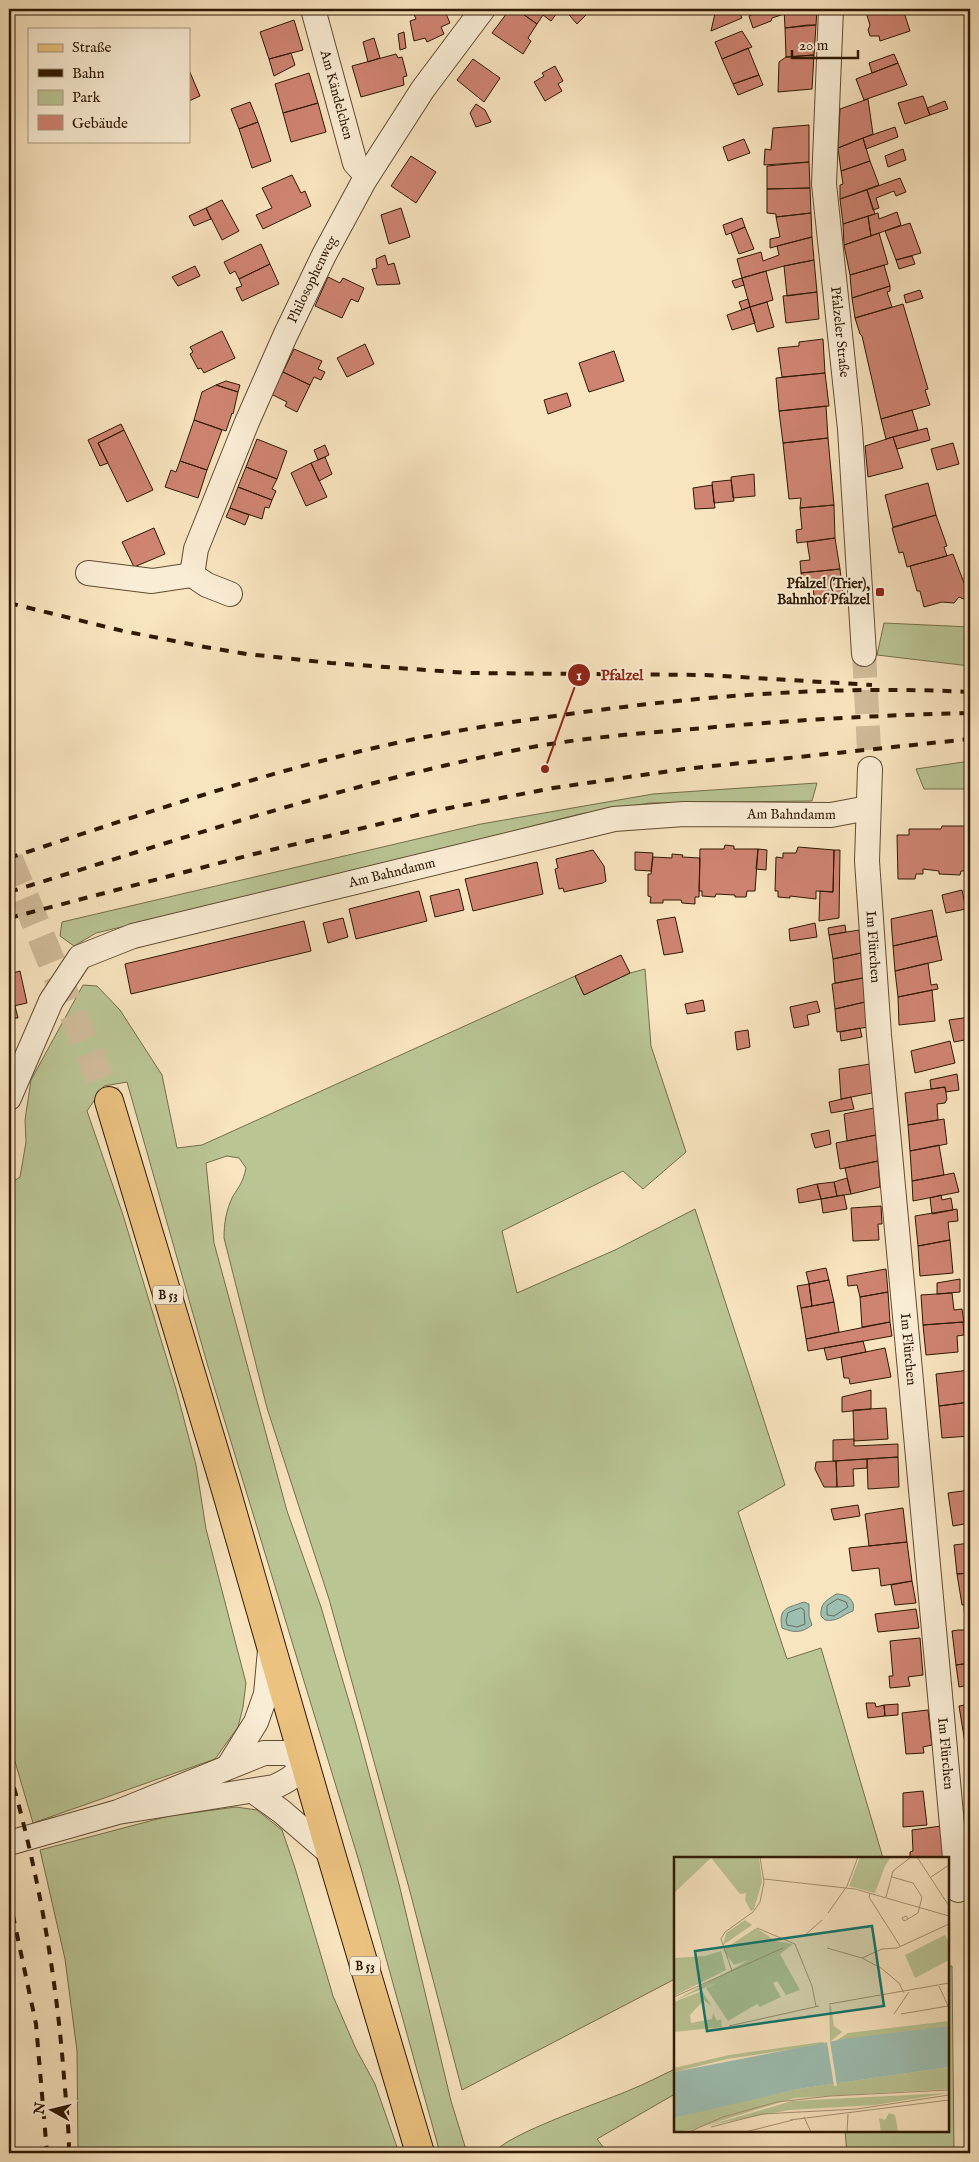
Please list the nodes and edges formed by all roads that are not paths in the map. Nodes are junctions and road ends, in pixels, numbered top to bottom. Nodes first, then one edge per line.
1 (313, 9) edge
2 (483, 9) edge
3 (831, 9) edge
4 (367, 176) junction
5 (88, 573) dead end
6 (192, 575) junction
7 (230, 594) dead end
8 (864, 654) tunnel mouth
9 (870, 769) tunnel mouth
10 (868, 808) junction
11 (9, 1098) edge
12 (109, 1101) tunnel mouth
13 (270, 1646) junction
14 (305, 1762) junction
15 (228, 1767) junction
16 (253, 1791) junction
17 (118, 1812) junction
18 (9, 1842) edge
19 (331, 1854) junction
20 (958, 1890) dead end
21 (420, 2153) edge

1 - 4 street, Am Kändelchen
2 - 4 street, Philosophenweg
3 - 8 street, Pfalzeler Straße
4 - 6 street, Philosophenweg
5 - 6 street
6 - 7 street
9 - 10 street
10 - 11 street, Am Bahndamm
10 - 20 street, Im Flürchen
12 - 13 main road, B 53
13 - 14 main road, B 53
13 - 15 street
14 - 15 street
14 - 16 street
14 - 19 main road, B 53
15 - 17 street
16 - 17 street
16 - 19 street
17 - 18 street
19 - 21 main road, B 53

